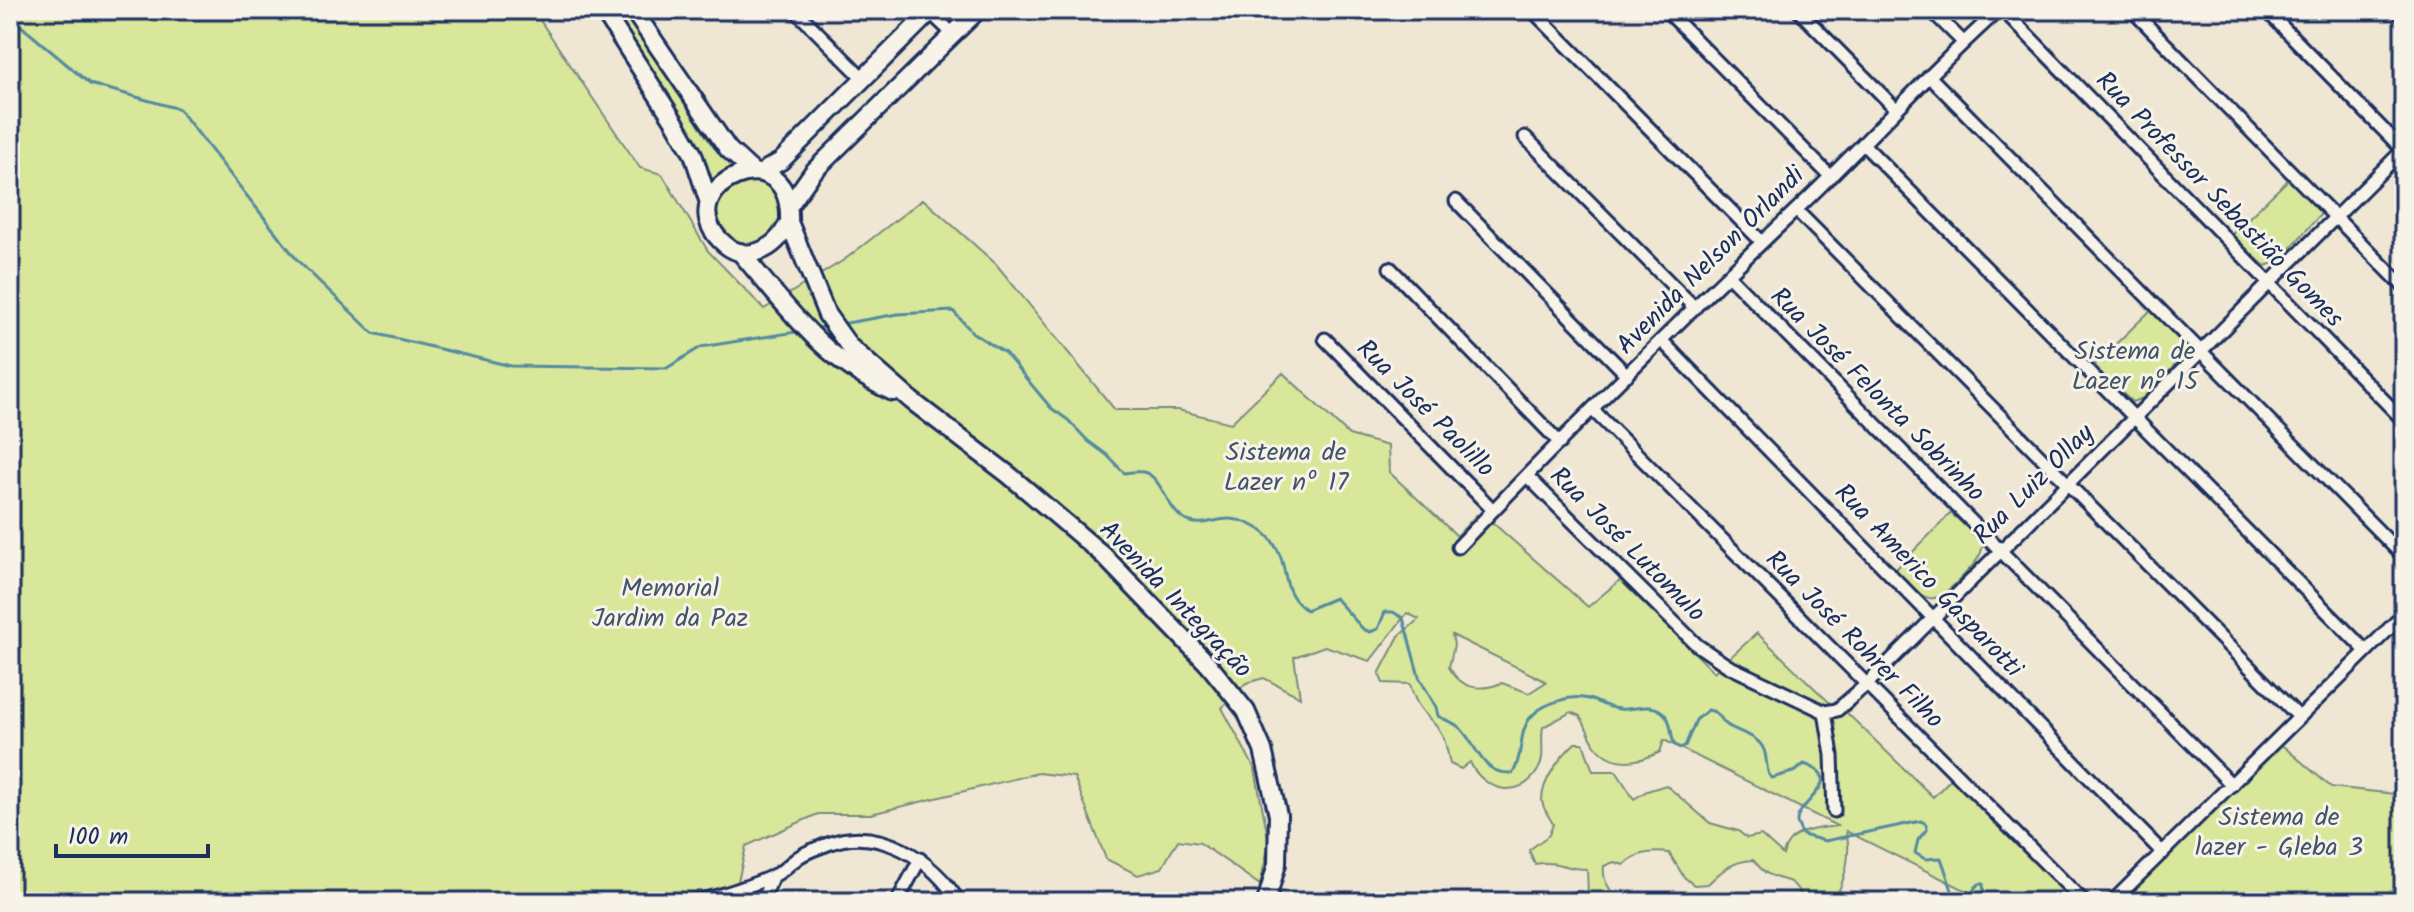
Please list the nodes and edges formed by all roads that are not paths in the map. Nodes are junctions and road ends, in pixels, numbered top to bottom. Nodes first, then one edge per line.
1 (603, 10) edge
2 (633, 10) edge
3 (795, 10) edge
4 (978, 10) edge
5 (1532, 10) edge
6 (1666, 10) edge
7 (1798, 10) edge
8 (1931, 10) edge
9 (2001, 10) edge
10 (2132, 10) edge
11 (2266, 10) edge
12 (2397, 10) edge
13 (930, 11) edge
14 (2404, 17) edge
15 (953, 34) junction
16 (1963, 42) junction
17 (1929, 76) junction
18 (863, 78) junction
19 (1896, 109) junction
20 (1525, 137) dead end
21 (1863, 144) junction
22 (2404, 150) edge
23 (759, 173) junction
24 (1829, 175) junction
25 (1456, 201) dead end
26 (709, 203) junction
27 (1796, 210) junction
28 (789, 214) junction
29 (2334, 216) junction
30 (1761, 241) junction
31 (740, 252) junction
32 (1390, 268) dead end
33 (1728, 275) junction
34 (2268, 283) junction
35 (2404, 287) edge
36 (1695, 308) junction
37 (1325, 339) dead end
38 (1662, 341) junction
39 (2201, 350) junction
40 (1627, 375) junction
41 (912, 401) junction
42 (1593, 410) junction
43 (2133, 417) junction
44 (2404, 421) edge
45 (1560, 443) junction
46 (1527, 476) junction
47 (2068, 483) junction
48 (1493, 510) junction
49 (1458, 547) dead end
50 (2000, 551) junction
51 (2404, 557) edge
52 (2404, 614) edge
53 (1933, 617) junction
54 (2366, 651) junction
55 (1867, 684) junction
56 (1825, 712) junction
57 (2299, 717) junction
58 (2232, 785) junction
59 (1834, 811) dead end
60 (2163, 853) junction
61 (920, 859) junction
62 (774, 875) junction
63 (674, 902) edge
64 (761, 902) edge
65 (897, 902) edge
66 (959, 902) edge
67 (1266, 902) edge
68 (2084, 902) edge
69 (2112, 902) edge

1 - 26 main road
2 - 23 main road
3 - 18 street
4 - 15 main road
5 - 30 street
6 - 24 street
7 - 19 street
8 - 16 street
9 - 16 street, Avenida Nelson Orlandi
9 - 34 street, Rua Professor Sebastião Gomes
10 - 29 street
11 - 22 street
12 - 14 street
13 - 15 street
13 - 18 main road
15 - 28 main road
16 - 17 street, Avenida Nelson Orlandi
17 - 19 street, Avenida Nelson Orlandi
17 - 39 street
18 - 23 main road
19 - 21 street, Avenida Nelson Orlandi
20 - 36 street
21 - 24 street, Avenida Nelson Orlandi
21 - 43 street
22 - 29 street, Rua Luiz Ollay
23 - 26 main road
23 - 28 main road
24 - 27 street, Avenida Nelson Orlandi
25 - 40 street
26 - 31 main road
27 - 30 street, Avenida Nelson Orlandi
27 - 47 street
28 - 31 main road
28 - 41 main road, Avenida Integração
29 - 34 street, Rua Luiz Ollay
29 - 35 street
30 - 33 street, Avenida Nelson Orlandi
31 - 41 main road, Avenida Integração
32 - 45 street
33 - 36 street, Avenida Nelson Orlandi
33 - 50 street, Rua José Felonta Sobrinho
34 - 39 street, Rua Luiz Ollay
34 - 44 street, Rua Professor Sebastião Gomes
36 - 38 street, Avenida Nelson Orlandi
37 - 48 street, Rua José Paolillo
38 - 40 street, Avenida Nelson Orlandi
38 - 53 street, Rua Americo Gasparotti
39 - 43 street, Rua Luiz Ollay
39 - 51 street
40 - 42 street, Avenida Nelson Orlandi
41 - 67 main road, Avenida Integração
42 - 45 street, Avenida Nelson Orlandi
42 - 55 street, Rua José Rohrer Filho
43 - 47 street, Rua Luiz Ollay
43 - 54 street
45 - 46 street, Avenida Nelson Orlandi
46 - 48 street, Avenida Nelson Orlandi
46 - 56 street, Rua José Lutomulo
47 - 50 street, Rua Luiz Ollay
47 - 57 street
48 - 49 street, Avenida Nelson Orlandi
50 - 53 street, Rua Luiz Ollay
50 - 58 street, Rua José Felonta Sobrinho
52 - 54 street
53 - 55 street, Rua Luiz Ollay
53 - 60 street, Rua Americo Gasparotti
54 - 57 street
55 - 56 street, Rua Luiz Ollay
55 - 68 street, Rua José Rohrer Filho
56 - 59 street
57 - 58 street
58 - 60 street
60 - 69 street
61 - 62 street
61 - 65 street
61 - 66 street
62 - 63 street
62 - 64 street

